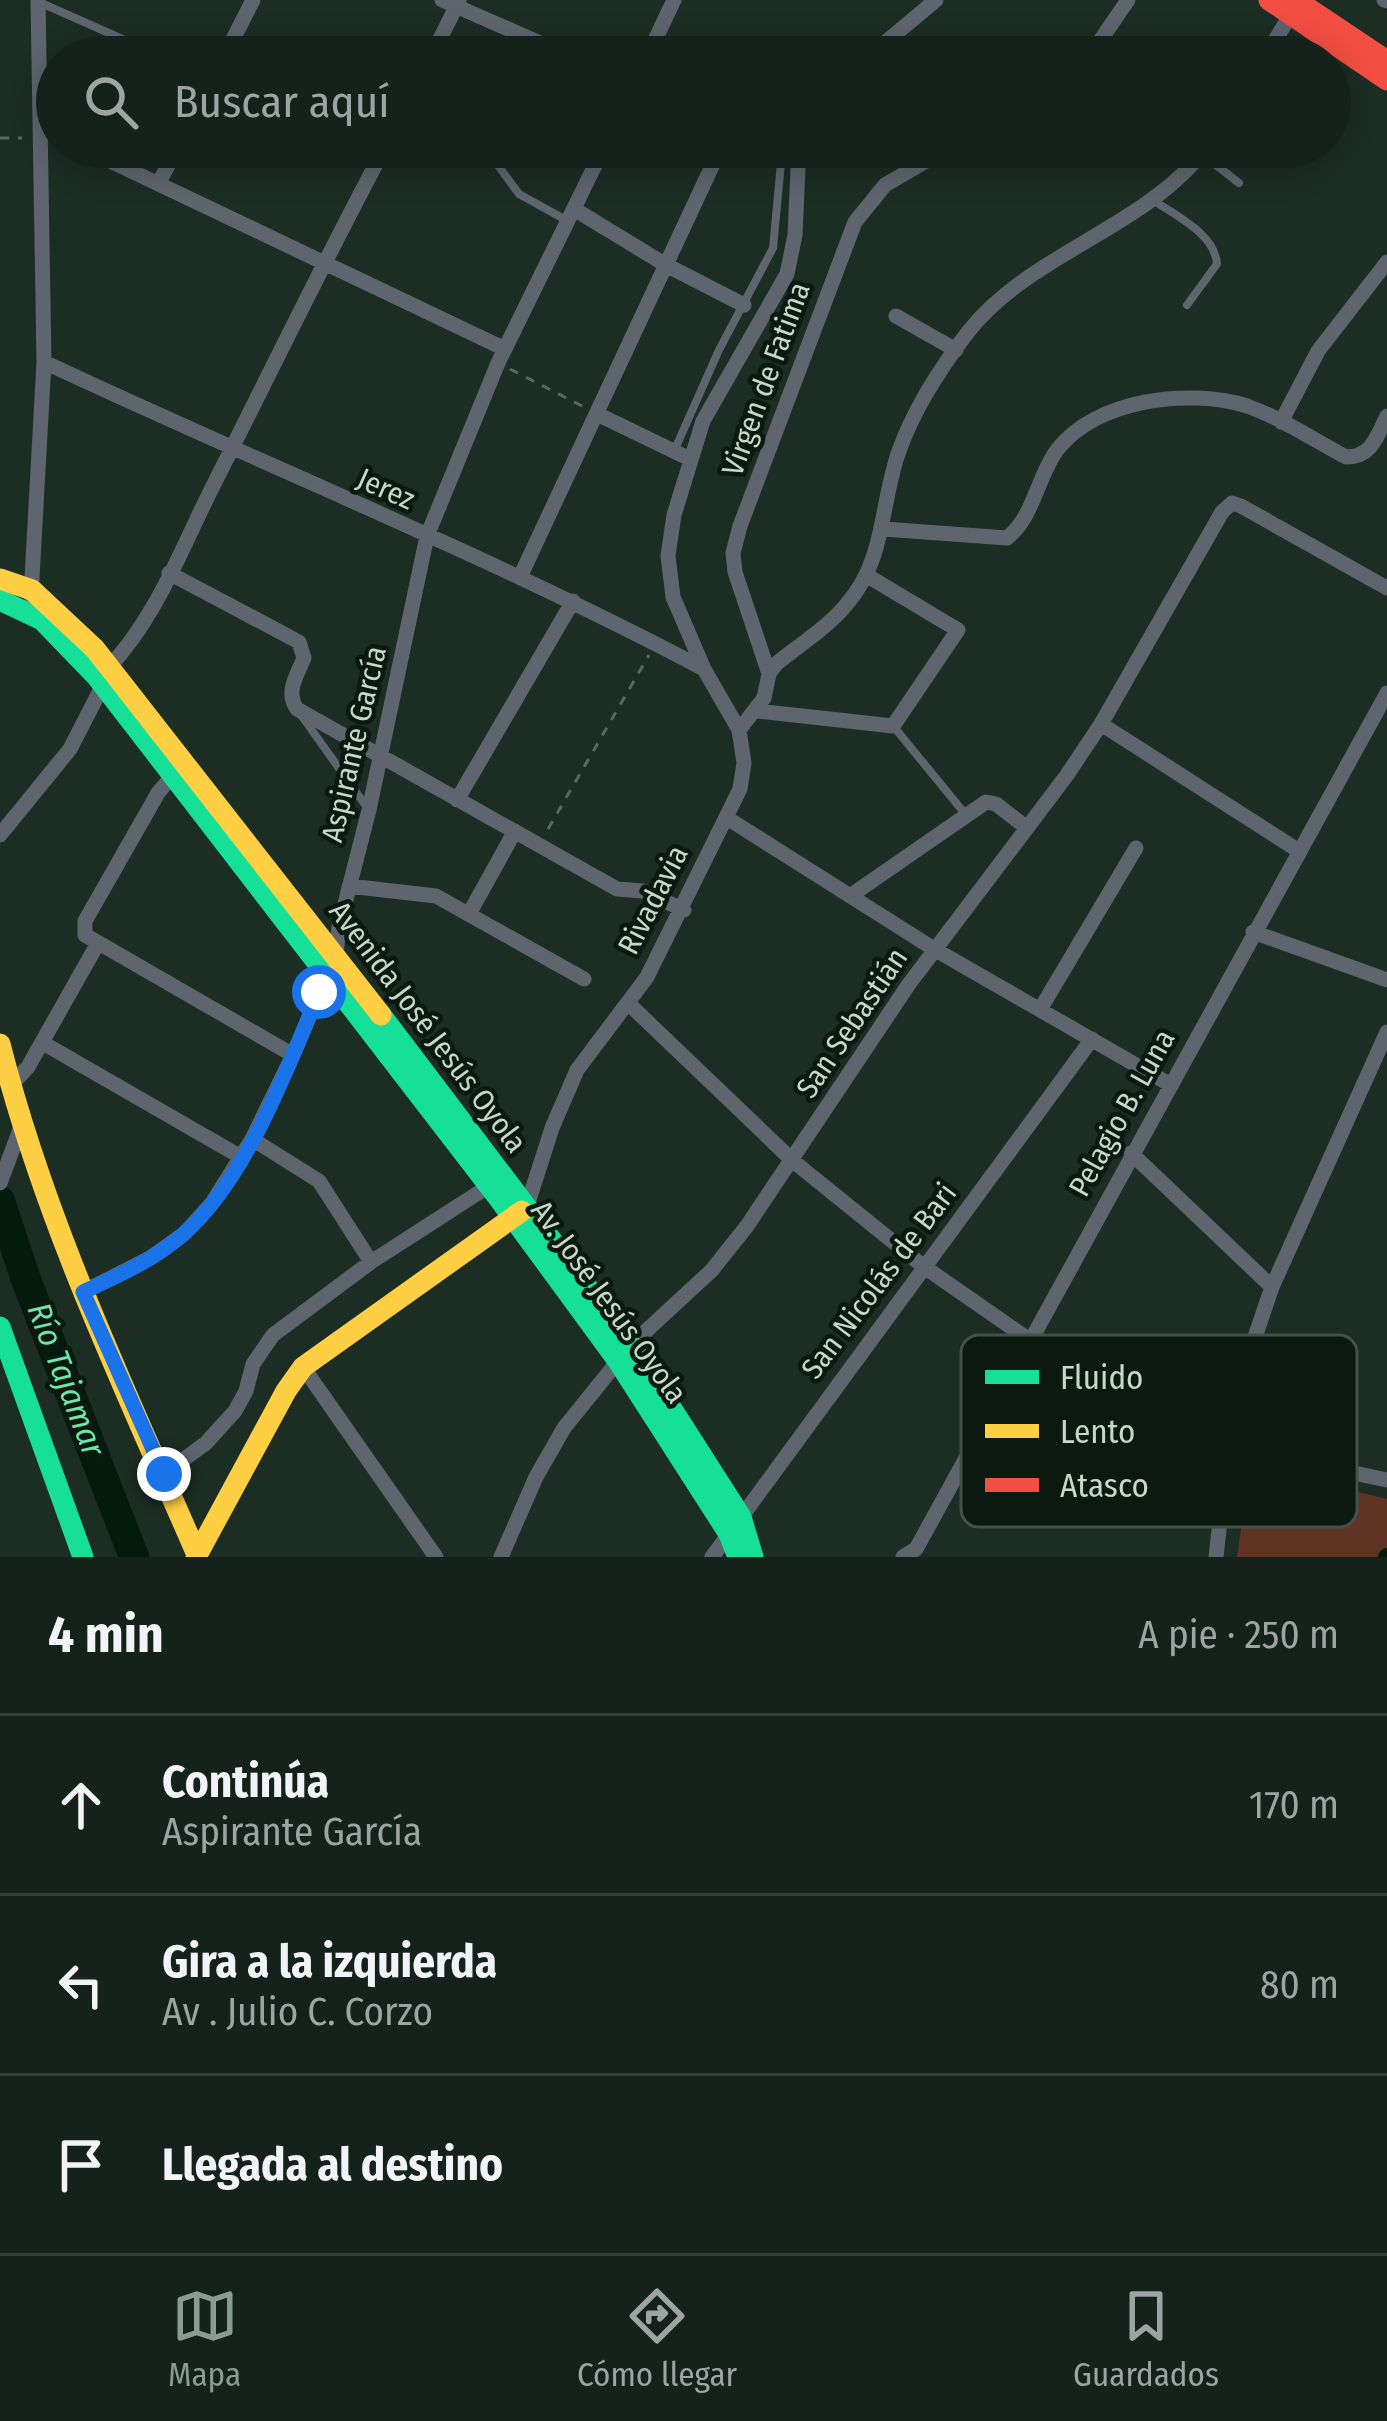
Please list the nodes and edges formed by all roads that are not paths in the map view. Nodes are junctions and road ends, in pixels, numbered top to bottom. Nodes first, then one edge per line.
1 (253, 0) edge
2 (674, 0) edge
3 (936, 0) edge
4 (1128, 0) edge
5 (1270, 0) edge
6 (38, 1) edge
7 (452, 2) edge
8 (1296, 4) edge
9 (40, 36) edge
10 (117, 36) edge
11 (235, 36) edge
12 (439, 36) edge
13 (526, 36) edge
14 (657, 36) edge
15 (893, 36) edge
16 (1103, 36) edge
17 (1277, 36) edge
18 (1334, 36) edge
19 (1347, 36) edge
20 (1351, 38) edge
21 (1351, 50) edge
22 (1387, 61) edge
23 (1387, 80) edge
24 (47, 168) edge
25 (128, 168) edge
26 (167, 168) edge
27 (374, 168) edge
28 (500, 168) edge
29 (594, 168) edge
30 (711, 168) edge
31 (785, 168) edge
32 (789, 168) edge
33 (914, 168) edge
34 (1185, 168) edge
35 (1223, 168) edge
36 (159, 182) junction
37 (1239, 183) dead end
38 (1151, 199) junction
39 (571, 215) junction
40 (323, 262) junction
41 (1387, 262) edge
42 (666, 265) junction
43 (744, 305) junction
44 (1186, 305) dead end
45 (896, 316) dead end
46 (956, 350) junction
47 (502, 356) junction
48 (44, 362) junction
49 (597, 414) junction
50 (1387, 416) edge
51 (1281, 422) junction
52 (231, 450) junction
53 (682, 455) junction
54 (884, 530) junction
55 (427, 536) junction
56 (169, 573) junction
57 (866, 575) junction
58 (520, 577) junction
59 (0, 579) edge
60 (1387, 588) edge
61 (0, 600) edge
62 (30, 600) junction
63 (572, 602) junction
64 (704, 669) junction
65 (769, 674) junction
66 (106, 676) junction
67 (1387, 693) edge
68 (297, 710) junction
69 (757, 711) junction
70 (1101, 724) junction
71 (893, 726) junction
72 (739, 730) junction
73 (380, 756) junction
74 (173, 775) junction
75 (457, 800) junction
76 (369, 810) junction
77 (966, 815) junction
78 (727, 818) junction
79 (1027, 828) junction
80 (515, 831) junction
81 (0, 835) edge
82 (1136, 848) dead end
83 (1299, 851) junction
84 (349, 886) junction
85 (850, 896) junction
86 (684, 910) junction
87 (469, 914) junction
88 (1253, 932) junction
89 (98, 943) junction
90 (934, 949) junction
91 (336, 955) junction
92 (328, 978) junction
93 (584, 980) dead end
94 (1387, 980) edge
95 (629, 1004) junction
96 (1041, 1008) junction
97 (1387, 1032) edge
98 (1092, 1039) junction
99 (43, 1043) junction
100 (0, 1044) edge
101 (293, 1055) junction
102 (1169, 1084) junction
103 (11, 1085) junction
104 (20, 1127) junction
105 (252, 1139) junction
106 (1131, 1153) junction
107 (241, 1157) junction
108 (793, 1161) junction
109 (1, 1180) edge
110 (489, 1186) junction
111 (520, 1213) junction
112 (371, 1262) junction
113 (923, 1266) junction
114 (1272, 1287) junction
115 (83, 1292) junction
116 (0, 1328) edge
117 (1022, 1335) edge
118 (1030, 1335) edge
119 (1255, 1335) edge
120 (624, 1353) junction
121 (303, 1367) junction
122 (961, 1468) edge
123 (164, 1474) junction
124 (1357, 1474) edge
125 (1387, 1480) edge
126 (735, 1525) junction
127 (1219, 1527) edge
128 (916, 1554) edge
129 (197, 1556) edge
130 (83, 1557) edge
131 (436, 1557) edge
132 (501, 1557) edge
133 (712, 1557) edge
134 (738, 1557) edge
135 (753, 1557) edge
136 (1216, 1557) edge

1 - 11 street
2 - 14 street
3 - 15 street
4 - 16 street
5 - 8 street
6 - 9 street
6 - 10 lane
7 - 12 street
7 - 13 street
8 - 17 street
8 - 18 street
8 - 19 street
20 - 22 street
21 - 23 street
24 - 48 street
25 - 36 street
26 - 36 street
27 - 40 street
28 - 39 lane
29 - 39 street, Aspirante García
30 - 42 street
31 - 43 lane
32 - 53 street, Rivadavia
33 - 65 street, Virgen de Fatima
34 - 38 street
35 - 37 lane
36 - 40 street
38 - 44 lane
38 - 46 street
39 - 42 street
39 - 47 street, Aspirante García
40 - 47 street
40 - 52 street
41 - 51 street
42 - 43 street
42 - 49 street
43 - 53 lane
45 - 46 street
46 - 54 street
47 - 55 street, Aspirante García
48 - 52 street, Jerez
48 - 62 street
49 - 53 street
49 - 58 street
50 - 51 street
51 - 54 street
52 - 55 street, Jerez
52 - 56 street
53 - 64 street, Rivadavia
54 - 57 street
55 - 58 street, Jerez
55 - 73 street, Aspirante García
56 - 66 street
56 - 68 street
57 - 65 street
57 - 71 street
58 - 63 street, Jerez
59 - 62 street, Avenida José Jesús Oyola
60 - 70 street, San Sebastián
61 - 62 street
62 - 66 street, Avenida José Jesús Oyola
63 - 64 street, Jerez
63 - 75 street
64 - 72 street, Rivadavia
65 - 69 street
66 - 74 street
66 - 81 street
66 - 91 street, Avenida José Jesús Oyola
67 - 83 street, Pelagio B. Luna
68 - 73 street
68 - 76 lane
69 - 71 street
69 - 72 street
70 - 79 street, San Sebastián
70 - 83 street
71 - 77 lane
72 - 78 street, Rivadavia
73 - 75 street
73 - 76 street, Aspirante García
74 - 89 street
74 - 92 street, Avenida José Jesús Oyola
75 - 80 street
76 - 84 street, Aspirante García
77 - 79 street
77 - 85 street
78 - 85 street
78 - 86 street, Rivadavia
79 - 90 street, San Sebastián
80 - 86 street
80 - 87 street
82 - 96 street
83 - 88 street, Pelagio B. Luna
84 - 87 street
84 - 91 street, Aspirante García
85 - 90 street
86 - 95 street, Rivadavia
87 - 93 street
88 - 94 street
88 - 102 street, Pelagio B. Luna
89 - 99 street
89 - 101 street
90 - 96 street
90 - 108 street, San Sebastián
91 - 92 street, Aspirante García
91 - 111 street, Avenida José Jesús Oyola
92 - 101 street, Aspirante García
92 - 110 street, Av. José Jesús Oyola
95 - 108 street
95 - 111 street, Rivadavia
96 - 98 street
97 - 114 street
98 - 102 street
98 - 113 street, San Nicolás de Bari
99 - 103 street
99 - 107 street
100 - 103 street
101 - 105 street, Aspirante García
102 - 106 street, Pelagio B. Luna
103 - 104 street
104 - 109 street
104 - 115 street
105 - 107 street, Aspirante García
105 - 112 street
106 - 114 street
106 - 118 street, Pelagio B. Luna
107 - 115 street, Aspirante García
108 - 113 street
108 - 120 street, San Sebastián
110 - 111 street, Av. José Jesús Oyola
110 - 112 street
111 - 120 street, Av. José Jesús Oyola
111 - 121 street
112 - 123 street
113 - 117 street
113 - 126 street, San Nicolás de Bari
114 - 119 street
115 - 123 street
116 - 130 street
120 - 126 street, Av. José Jesús Oyola
120 - 132 street, San Sebastián
121 - 129 street
121 - 131 street
122 - 128 street, Pelagio B. Luna
123 - 129 street
124 - 125 street
126 - 133 street, San Nicolás de Bari
126 - 134 street, Av. José Jesús Oyola
126 - 135 street
127 - 136 street

